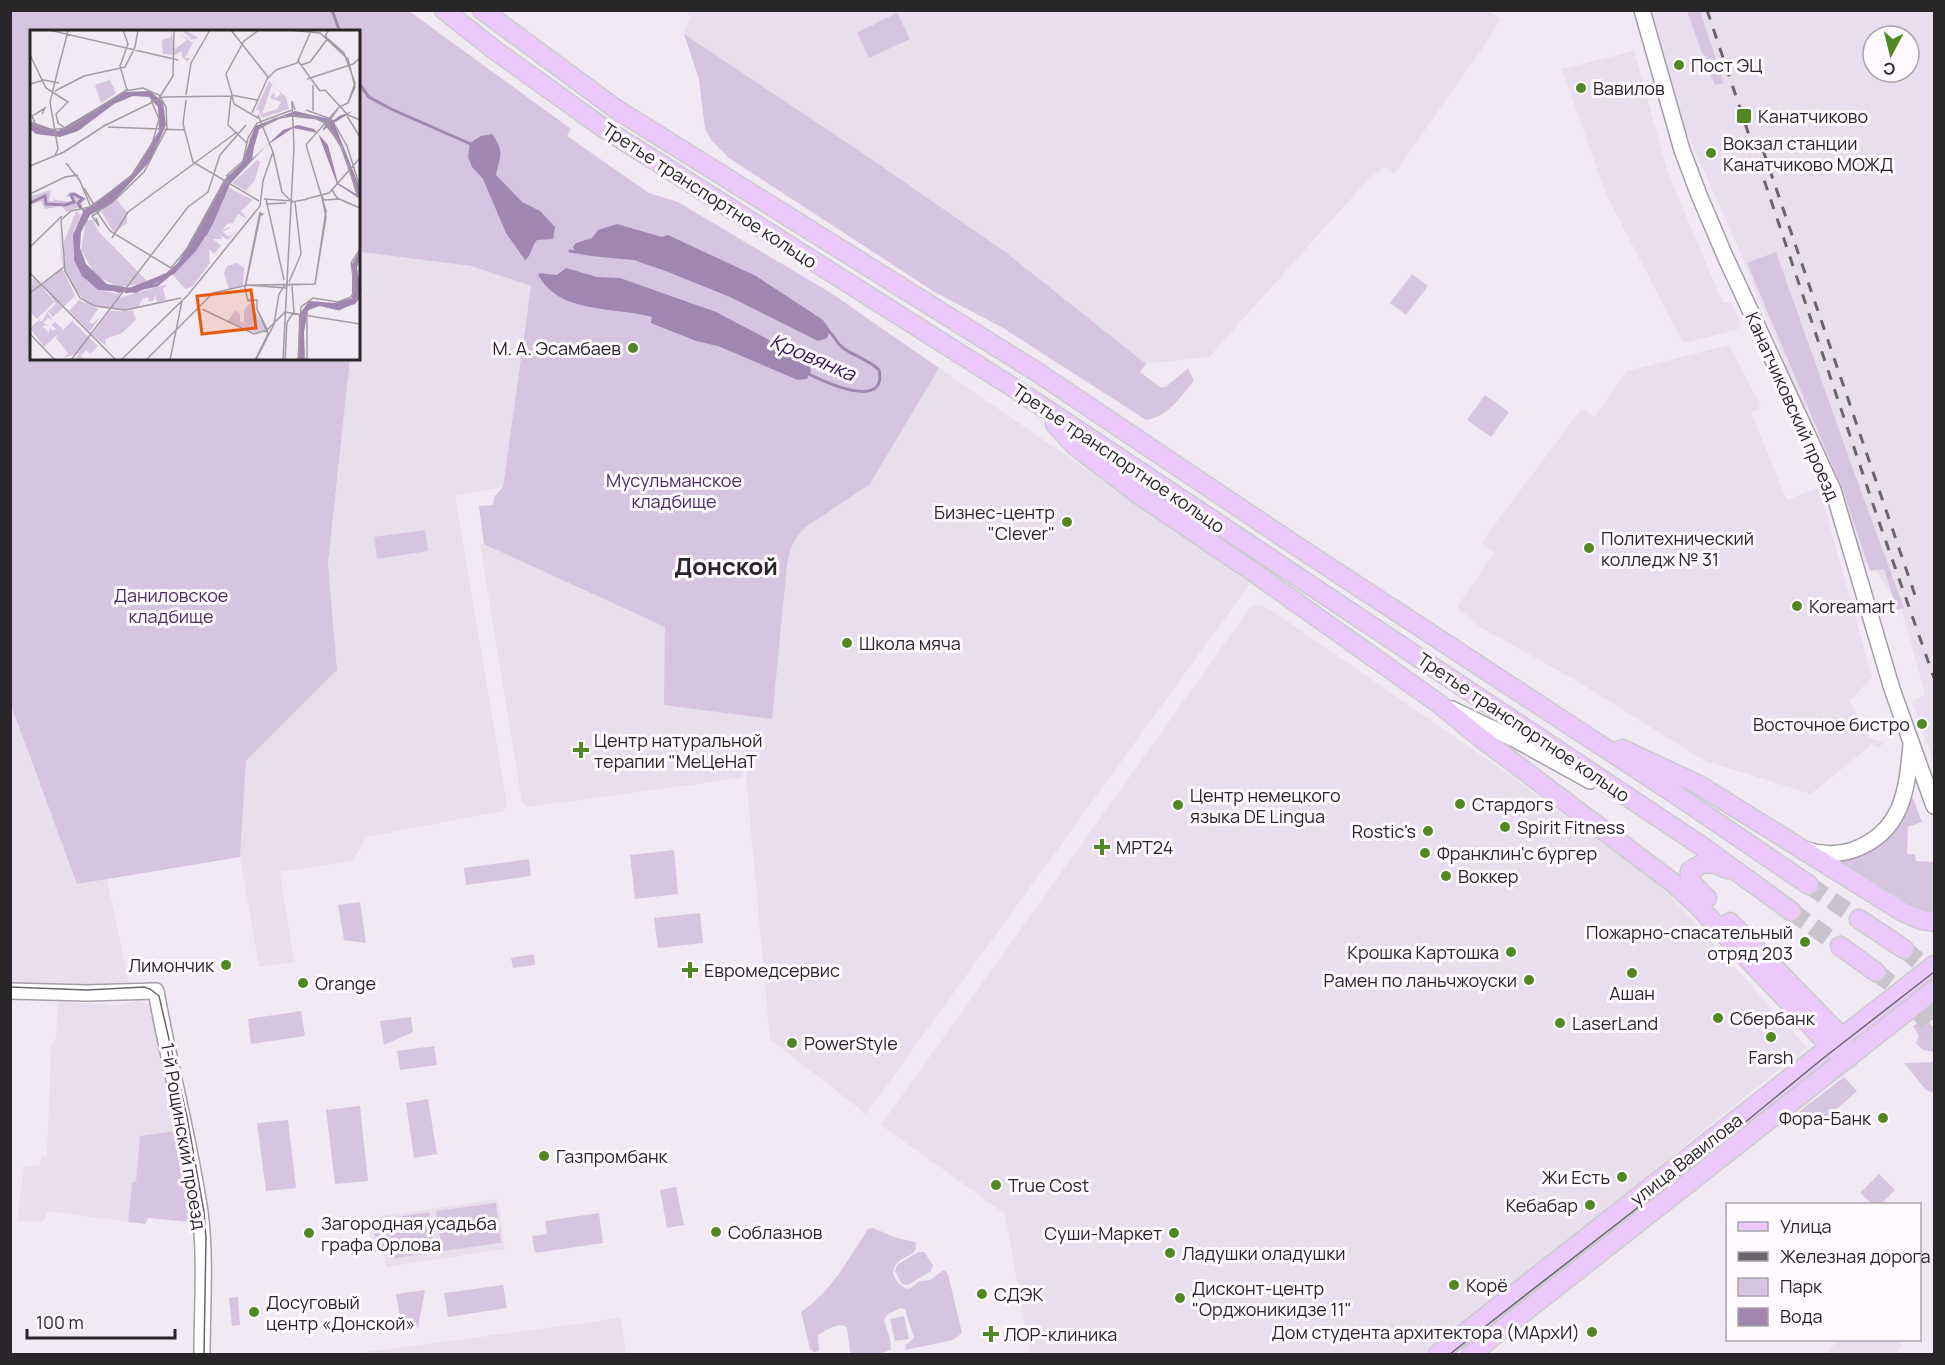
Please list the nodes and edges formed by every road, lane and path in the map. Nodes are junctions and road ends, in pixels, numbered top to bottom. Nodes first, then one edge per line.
1 (444, 10) edge
2 (482, 10) edge
3 (1642, 10) edge
4 (1028, 398) junction
5 (1438, 703) junction
6 (1574, 728) junction
7 (1912, 741) junction
8 (1935, 806) edge
9 (1685, 834) junction
10 (1787, 841) junction
11 (1809, 885) tunnel mouth
12 (1762, 889) junction
13 (1791, 910) tunnel mouth
14 (1859, 919) tunnel mouth
15 (1935, 922) edge
16 (1840, 946) tunnel mouth
17 (1904, 949) tunnel mouth
18 (1935, 965) edge
19 (1876, 972) tunnel mouth
20 (1935, 990) edge
21 (10, 991) edge
22 (1836, 1042) junction
23 (1849, 1058) junction
24 (1566, 1254) junction
25 (1579, 1270) junction
26 (201, 1354) edge
27 (1438, 1354) edge
28 (1471, 1354) edge

1 - 4 main road, Третье транспортное кольцо
2 - 6 main road, Третье транспортное кольцо
3 - 7 street, Канатчиковский проезд
4 - 5 main road
4 - 9 main road, Третье транспортное кольцо
5 - 9 street
5 - 22 main road
6 - 10 main road
6 - 11 main road, Третье транспортное кольцо
7 - 8 street, Канатчиковский проезд
7 - 10 street
9 - 12 main road, Третье транспортное кольцо
10 - 15 main road
12 - 13 main road, Третье транспортное кольцо
12 - 22 main road
14 - 17 main road
16 - 19 main road
18 - 22 main road, улица Вавилова
20 - 23 main road, улица Вавилова
21 - 26 street, 1-й Рощинский проезд
22 - 23 main road
22 - 24 main road, улица Вавилова
23 - 25 main road, улица Вавилова
24 - 25 main road
24 - 27 main road, улица Вавилова
25 - 28 main road, улица Вавилова

